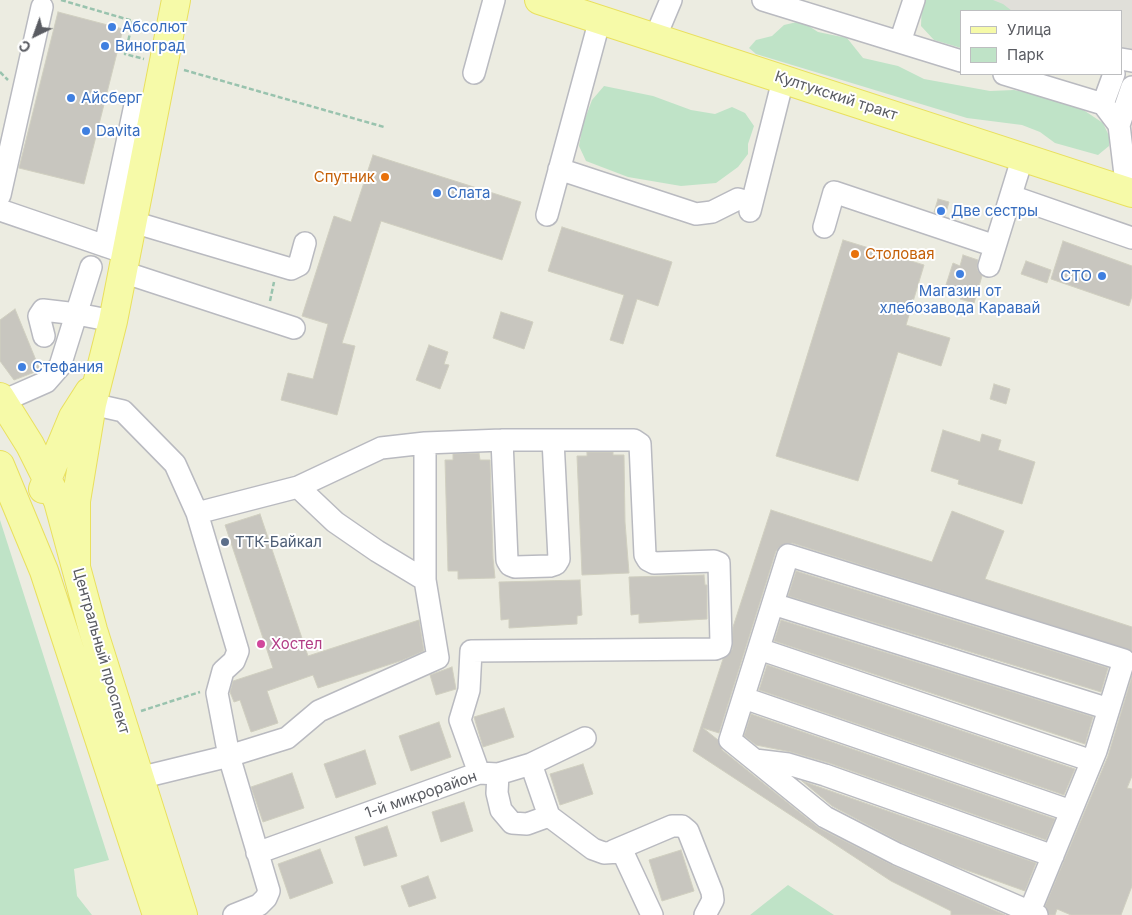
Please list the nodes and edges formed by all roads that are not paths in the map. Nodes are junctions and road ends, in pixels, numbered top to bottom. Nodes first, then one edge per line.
1 (175, 0) edge
2 (494, 0) edge
3 (539, 0) edge
4 (671, 0) edge
5 (763, 0) edge
6 (914, 0) edge
7 (52, 3) edge
8 (600, 19) junction
9 (655, 38) junction
10 (900, 42) junction
11 (960, 61) edge
12 (474, 73) dead end
13 (1007, 75) edge
14 (1114, 75) edge
15 (783, 80) junction
16 (1132, 87) edge
17 (1103, 104) junction
18 (155, 110) junction
19 (1120, 125) junction
20 (1022, 156) junction
21 (559, 169) junction
22 (1130, 192) edge
23 (0, 195) edge
24 (1011, 196) junction
25 (0, 210) edge
26 (547, 215) dead end
27 (133, 222) junction
28 (824, 228) dead end
29 (1132, 238) edge
30 (305, 243) dead end
31 (118, 257) junction
32 (91, 267) dead end
33 (77, 314) junction
34 (113, 321) junction
35 (294, 328) dead end
36 (44, 336) dead end
37 (88, 400) junction
38 (6, 407) edge
39 (502, 440) junction
40 (553, 440) junction
41 (425, 443) junction
42 (0, 466) edge
43 (47, 477) junction
44 (298, 487) junction
45 (198, 513) junction
46 (76, 565) junction
47 (44, 571) junction
48 (425, 580) junction
49 (773, 604) junction
50 (759, 649) junction
51 (471, 652) junction
52 (438, 658) junction
53 (744, 698) junction
54 (1109, 709) junction
55 (586, 738) dead end
56 (229, 756) junction
57 (755, 760) junction
58 (1092, 761) junction
59 (531, 764) junction
60 (488, 774) junction
61 (139, 778) junction
62 (1072, 811) junction
63 (549, 816) junction
64 (613, 851) junction
65 (257, 854) junction
66 (1053, 856) junction
67 (1033, 913) edge
68 (157, 915) edge
69 (183, 915) edge
70 (234, 915) edge
71 (652, 915) edge
72 (705, 915) edge

1 - 18 main road
2 - 12 street
3 - 8 main road, Култукский тракт
4 - 9 street
5 - 10 street
6 - 10 street
7 - 23 street
8 - 9 main road, Култукский тракт
8 - 21 street
9 - 15 main road, Култукский тракт
10 - 11 street
13 - 17 street
14 - 17 street
15 - 20 main road, Култукский тракт
15 - 21 street
16 - 19 street
17 - 19 street
18 - 27 main road
18 - 31 street
19 - 22 street
20 - 22 main road, Култукский тракт
20 - 24 street
21 - 26 street
24 - 28 street
24 - 29 street
25 - 31 street
27 - 30 street
27 - 31 main road
31 - 34 main road
31 - 35 street
32 - 33 street
33 - 34 street
33 - 36 street
33 - 38 street
34 - 37 main road
37 - 38 main road
37 - 43 main road
37 - 45 street
37 - 46 main road
38 - 43 main road, Центральный проспект
39 - 40 street
39 - 40 street
39 - 41 street
40 - 51 street
41 - 44 street
41 - 48 street
42 - 47 main road, Центральный проспект
43 - 46 main road, Центральный проспект
43 - 47 main road
44 - 45 street
44 - 48 street
45 - 56 street
46 - 61 main road, Центральный проспект
47 - 68 main road, Центральный проспект
48 - 52 street
49 - 50 street
49 - 54 street
49 - 54 street
50 - 53 street
50 - 58 street
51 - 52 street
51 - 60 street
52 - 56 street
53 - 57 street
53 - 62 street
54 - 58 street
55 - 59 street
56 - 61 street
56 - 65 street
57 - 66 street
57 - 67 street
58 - 62 street
59 - 60 street
59 - 63 street
60 - 63 street, 1-й микрорайон
60 - 65 street, 1-й микрорайон
61 - 69 main road, Центральный проспект
62 - 66 street
63 - 64 street
64 - 71 street
64 - 72 street
65 - 70 street
66 - 67 street

